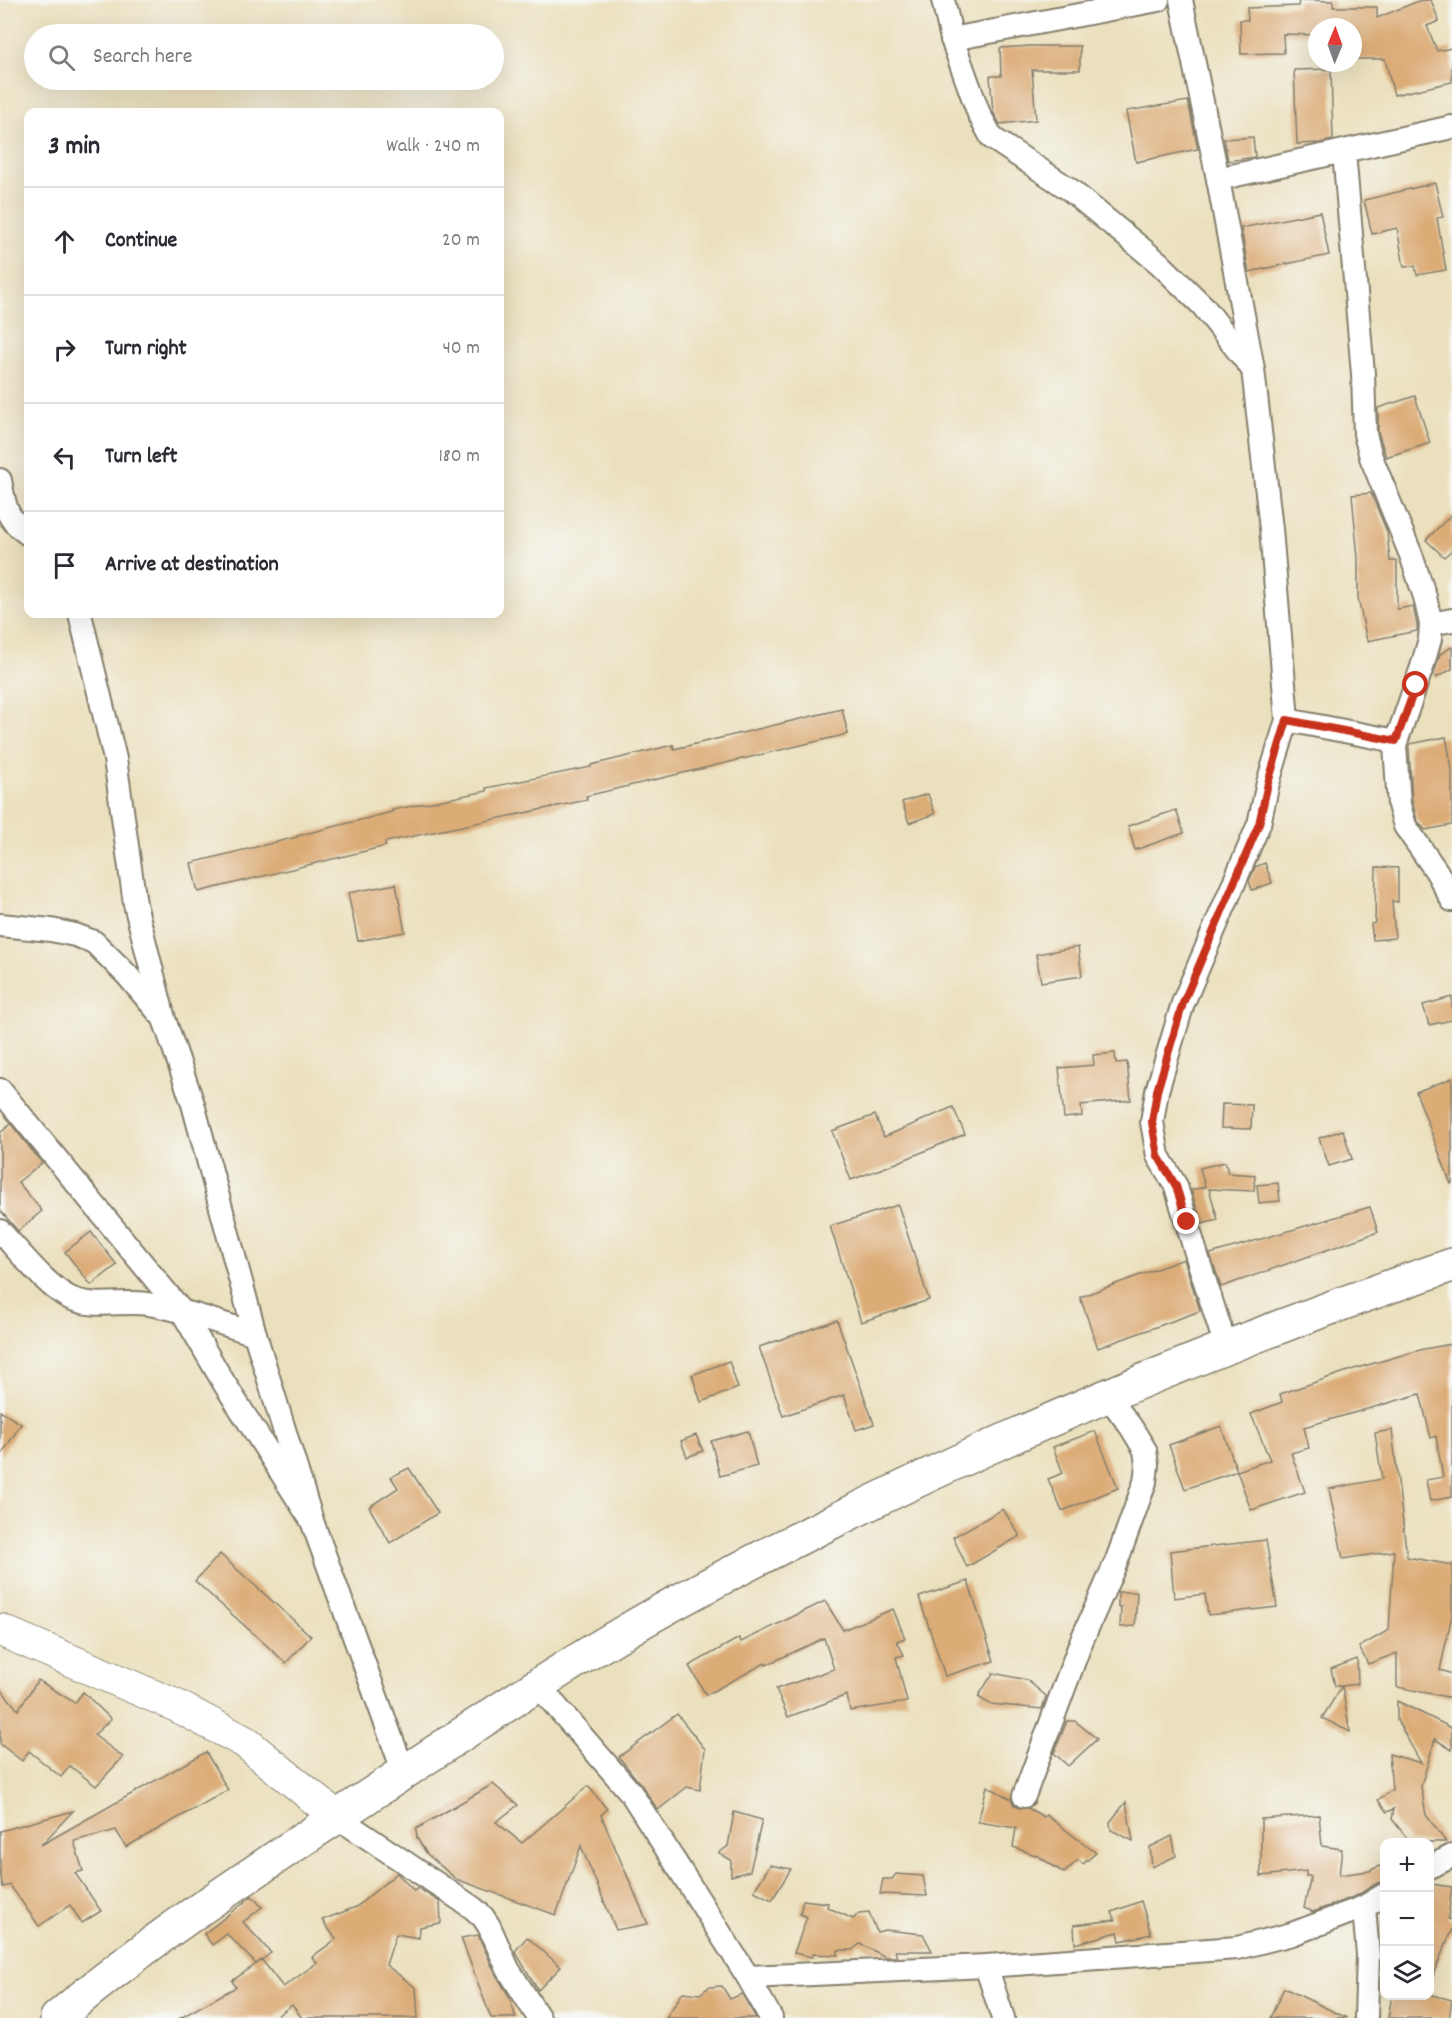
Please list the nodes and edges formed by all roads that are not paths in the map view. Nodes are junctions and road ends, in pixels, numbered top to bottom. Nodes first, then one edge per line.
1 (943, 0) edge
2 (1158, 0) edge
3 (1181, 0) edge
4 (952, 39) junction
5 (1452, 127) edge
6 (1344, 152) junction
7 (1218, 179) junction
8 (1252, 369) junction
9 (0, 480) edge
10 (24, 531) edge
11 (82, 618) edge
12 (1441, 622) edge
13 (1287, 720) junction
14 (1396, 741) junction
15 (1452, 900) edge
16 (0, 925) edge
17 (164, 1019) junction
18 (0, 1090) edge
19 (0, 1231) edge
20 (1452, 1265) edge
21 (183, 1313) junction
22 (255, 1334) junction
23 (1226, 1347) junction
24 (1108, 1396) junction
25 (312, 1521) junction
26 (0, 1630) edge
27 (537, 1684) junction
28 (404, 1773) junction
29 (1024, 1796) dead end
30 (337, 1817) junction
31 (1452, 1856) edge
32 (1434, 1865) edge
33 (1380, 1897) edge
34 (1364, 1907) junction
35 (986, 1966) junction
36 (748, 1977) junction
37 (57, 2018) edge
38 (539, 2018) edge
39 (771, 2018) edge
40 (1003, 2018) edge
41 (1366, 2018) edge

1 - 4 street
2 - 4 street
3 - 7 street
4 - 8 street
5 - 6 street
6 - 7 street
6 - 12 street
7 - 8 street
8 - 13 street
9 - 10 street
11 - 17 street
12 - 14 street
13 - 14 street
13 - 23 street
14 - 15 street
16 - 17 street
17 - 22 street
18 - 21 street
19 - 21 street
20 - 23 highway
21 - 22 street
21 - 25 street
22 - 25 street
23 - 24 highway
24 - 27 highway
24 - 29 street
25 - 28 street
26 - 30 street
27 - 28 highway
27 - 36 street
28 - 30 highway
30 - 37 highway
30 - 38 street
31 - 32 street
33 - 34 street
34 - 35 street
34 - 41 street
35 - 36 street
35 - 40 street
36 - 39 street

